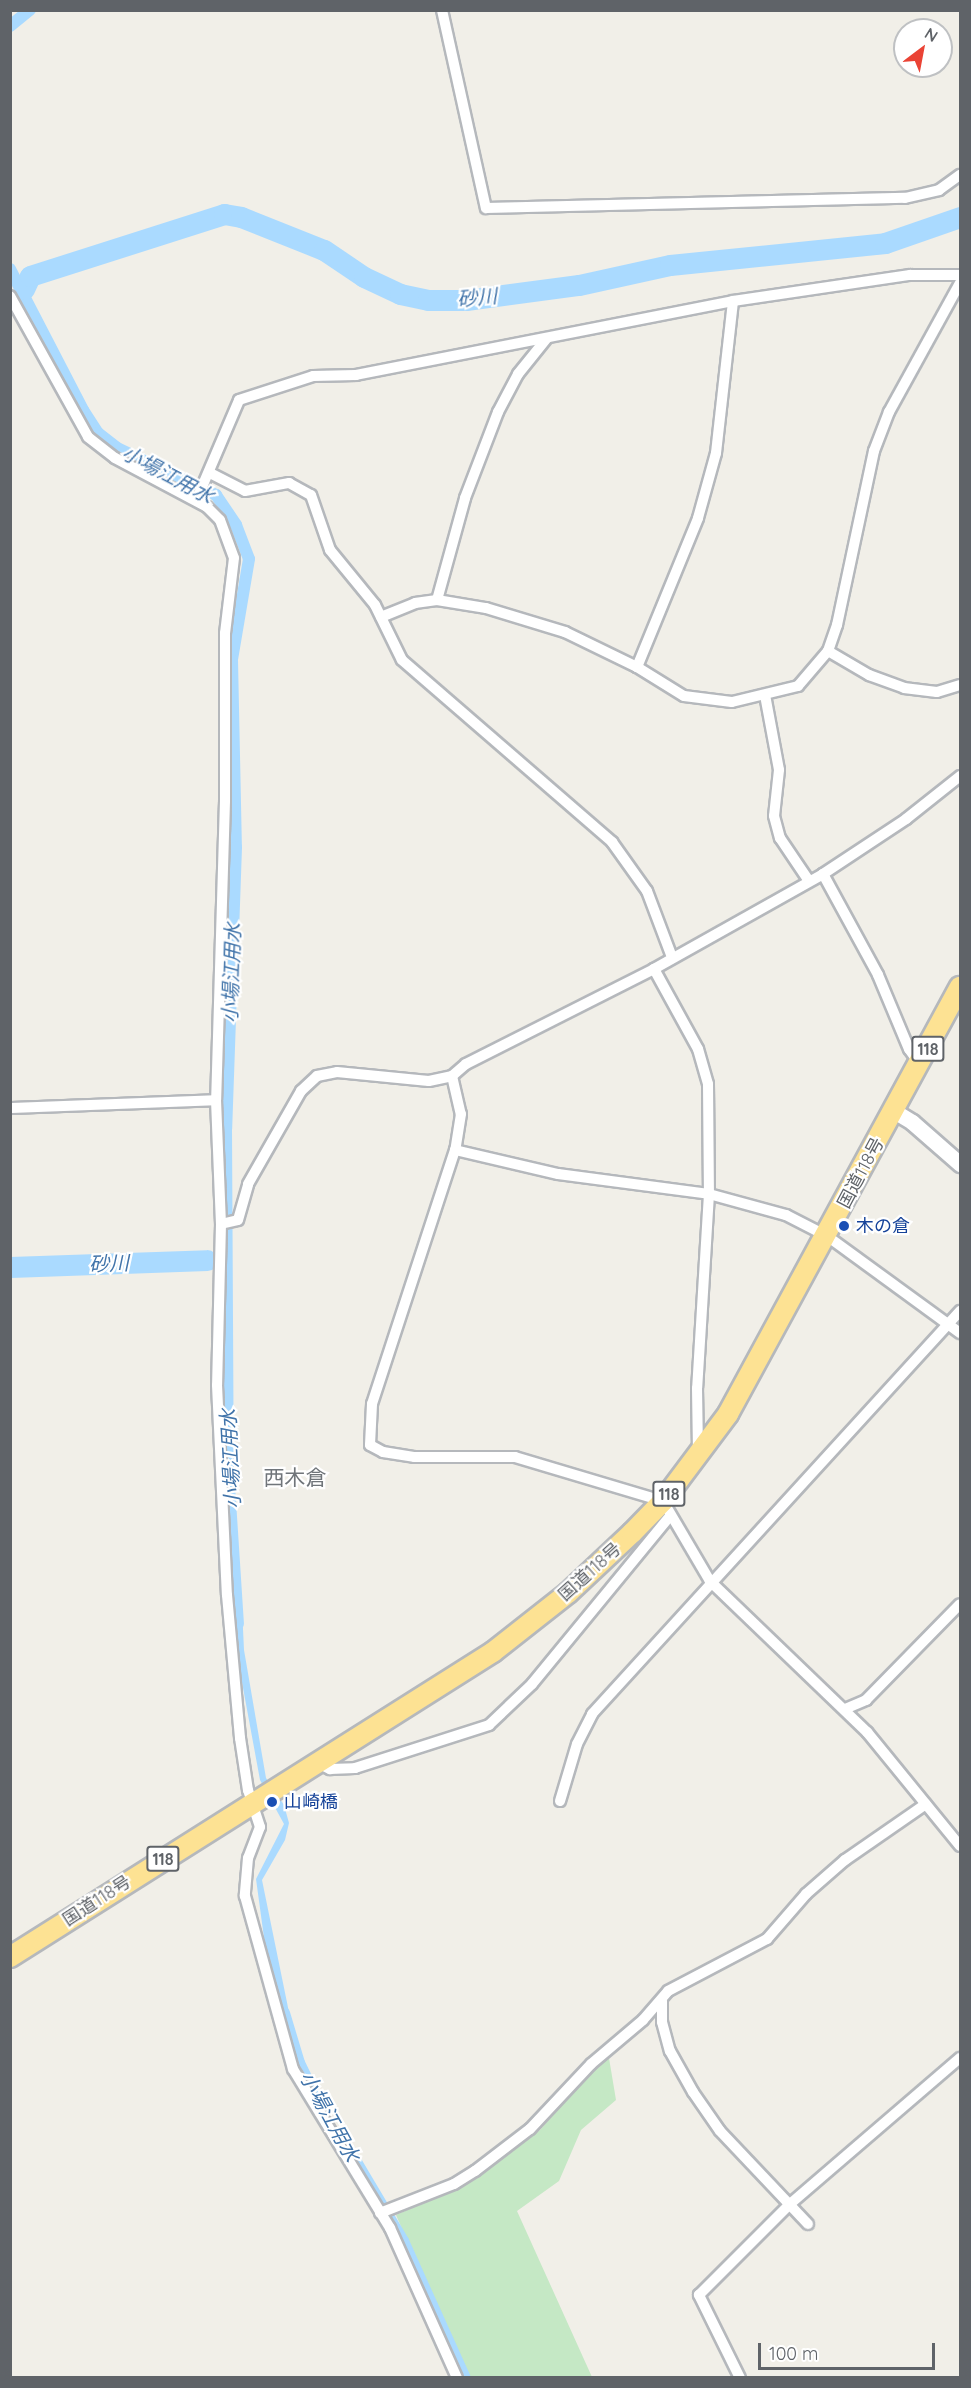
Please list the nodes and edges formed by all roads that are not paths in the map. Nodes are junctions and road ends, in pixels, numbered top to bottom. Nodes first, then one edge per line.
1 (442, 10) edge
2 (960, 175) edge
3 (960, 275) edge
4 (960, 283) edge
5 (10, 296) edge
6 (733, 301) junction
7 (547, 338) junction
8 (208, 477) junction
9 (199, 494) dead end
10 (437, 600) junction
11 (381, 617) junction
12 (828, 651) junction
13 (637, 668) junction
14 (960, 685) edge
15 (765, 695) junction
16 (960, 776) edge
17 (823, 874) junction
18 (809, 881) junction
19 (672, 957) junction
20 (654, 969) junction
21 (960, 987) edge
22 (920, 1064) junction
23 (452, 1076) junction
24 (216, 1100) junction
25 (10, 1108) edge
26 (894, 1111) junction
27 (455, 1150) junction
28 (960, 1164) edge
29 (709, 1194) junction
30 (228, 1222) junction
31 (827, 1236) junction
32 (960, 1311) edge
33 (949, 1324) junction
34 (960, 1334) edge
35 (698, 1456) junction
36 (666, 1508) junction
37 (710, 1581) junction
38 (960, 1604) edge
39 (845, 1709) junction
40 (316, 1762) junction
41 (560, 1802) dead end
42 (253, 1803) junction
43 (926, 1804) junction
44 (960, 1846) edge
45 (10, 1957) edge
46 (662, 2001) junction
47 (960, 2058) edge
48 (790, 2204) junction
49 (386, 2211) junction
50 (808, 2224) dead end
51 (457, 2378) edge
52 (740, 2378) edge

1 - 2 street
3 - 6 street
4 - 12 street
5 - 24 street
6 - 7 street
6 - 13 street
7 - 8 street
7 - 10 street
8 - 9 street
8 - 11 street
10 - 11 street
10 - 13 street
11 - 19 street
12 - 14 street
12 - 15 street
13 - 15 street
15 - 18 street
16 - 17 street
17 - 18 street
17 - 22 street
18 - 19 street
19 - 20 street
20 - 23 street
20 - 29 street
21 - 22 highway, 国道118号 / 118
22 - 26 highway, 国道118号 / 118
23 - 27 street
23 - 30 street
24 - 25 street
24 - 30 street
26 - 28 street
26 - 31 highway, 国道118号 / 118
27 - 29 street
27 - 36 street
29 - 31 street
29 - 35 street
30 - 42 street
31 - 33 street
31 - 35 highway, 国道118号 / 118
32 - 33 street
33 - 34 street
33 - 37 street
35 - 36 highway, 国道118号 / 118
36 - 37 street
36 - 40 highway, 国道118号 / 118
36 - 40 street
37 - 39 street
37 - 41 street
38 - 39 street
39 - 43 street
40 - 42 highway, 国道118号 / 118
42 - 45 highway, 国道118号 / 118
42 - 49 street
43 - 44 street
43 - 46 street
46 - 48 street
46 - 49 street
47 - 48 street
48 - 50 street
48 - 52 street
49 - 51 street

